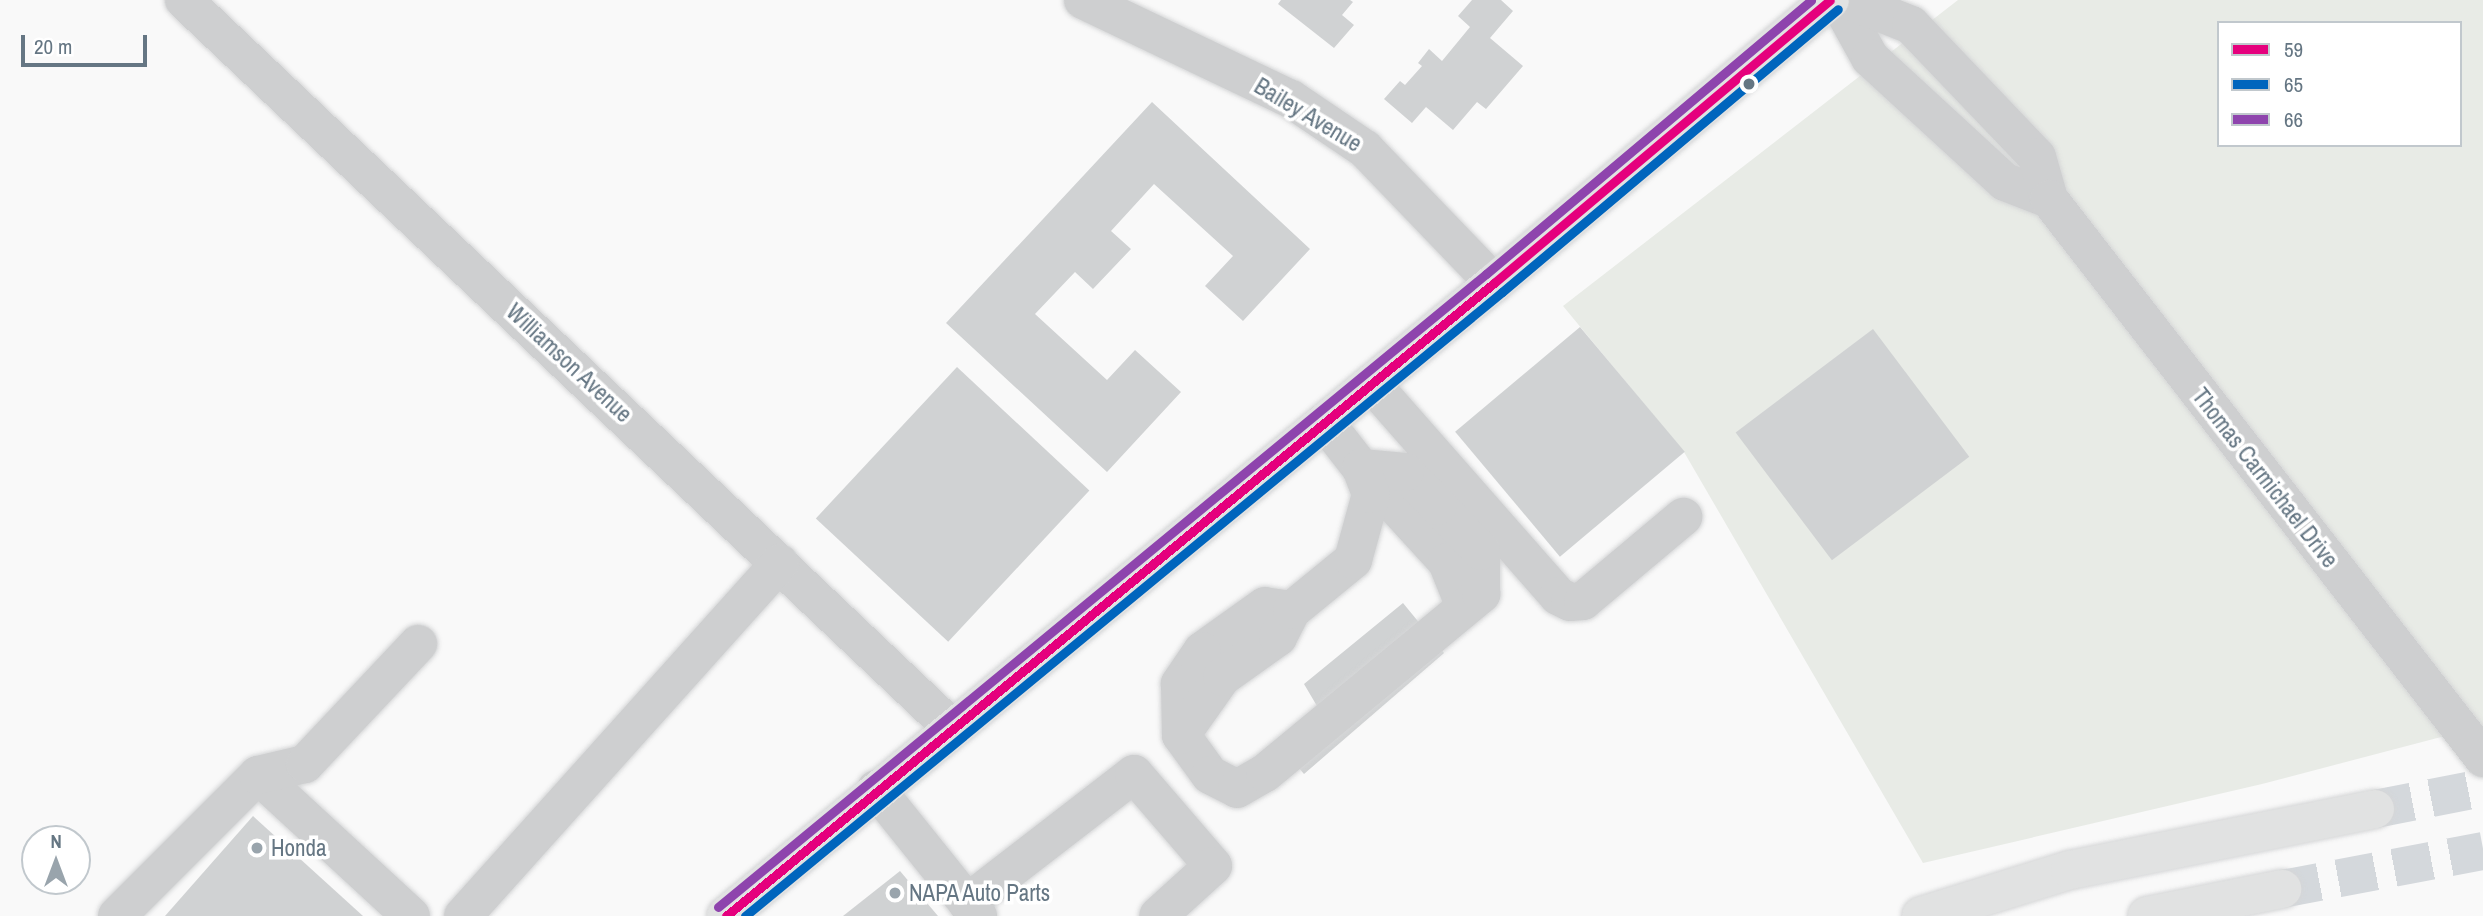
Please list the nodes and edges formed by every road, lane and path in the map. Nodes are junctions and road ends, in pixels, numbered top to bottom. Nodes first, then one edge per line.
1 (184, 0) edge
2 (1083, 0) edge
3 (1830, 0) edge
4 (1838, 0) edge
5 (1848, 0) edge
6 (2049, 199) junction
7 (1493, 283) junction
8 (1372, 384) junction
9 (1325, 422) junction
10 (1361, 468) junction
11 (1683, 517) dead end
12 (780, 563) junction
13 (418, 643) dead end
14 (952, 728) junction
15 (2483, 758) edge
16 (258, 775) junction
17 (876, 789) junction
18 (2375, 809) tunnel mouth
19 (2282, 889) tunnel mouth
20 (973, 909) edge
21 (117, 916) edge
22 (411, 916) edge
23 (463, 916) edge
24 (726, 916) edge
25 (1158, 916) edge
26 (1921, 916) edge
27 (2147, 916) edge

1 - 12 street, Williamson Avenue
2 - 7 street, Bailey Avenue
3 - 7 main road
4 - 6 street
5 - 6 street, Thomas Carmichael Drive
6 - 15 street, Thomas Carmichael Drive
7 - 8 main road
8 - 9 main road
8 - 11 street
9 - 10 street
9 - 14 main road
10 - 10 street
12 - 14 street, Williamson Avenue
12 - 23 street
13 - 16 street
14 - 17 main road
16 - 21 street
16 - 22 street
17 - 20 street
17 - 24 main road
18 - 26 main road
19 - 27 main road
20 - 25 street

